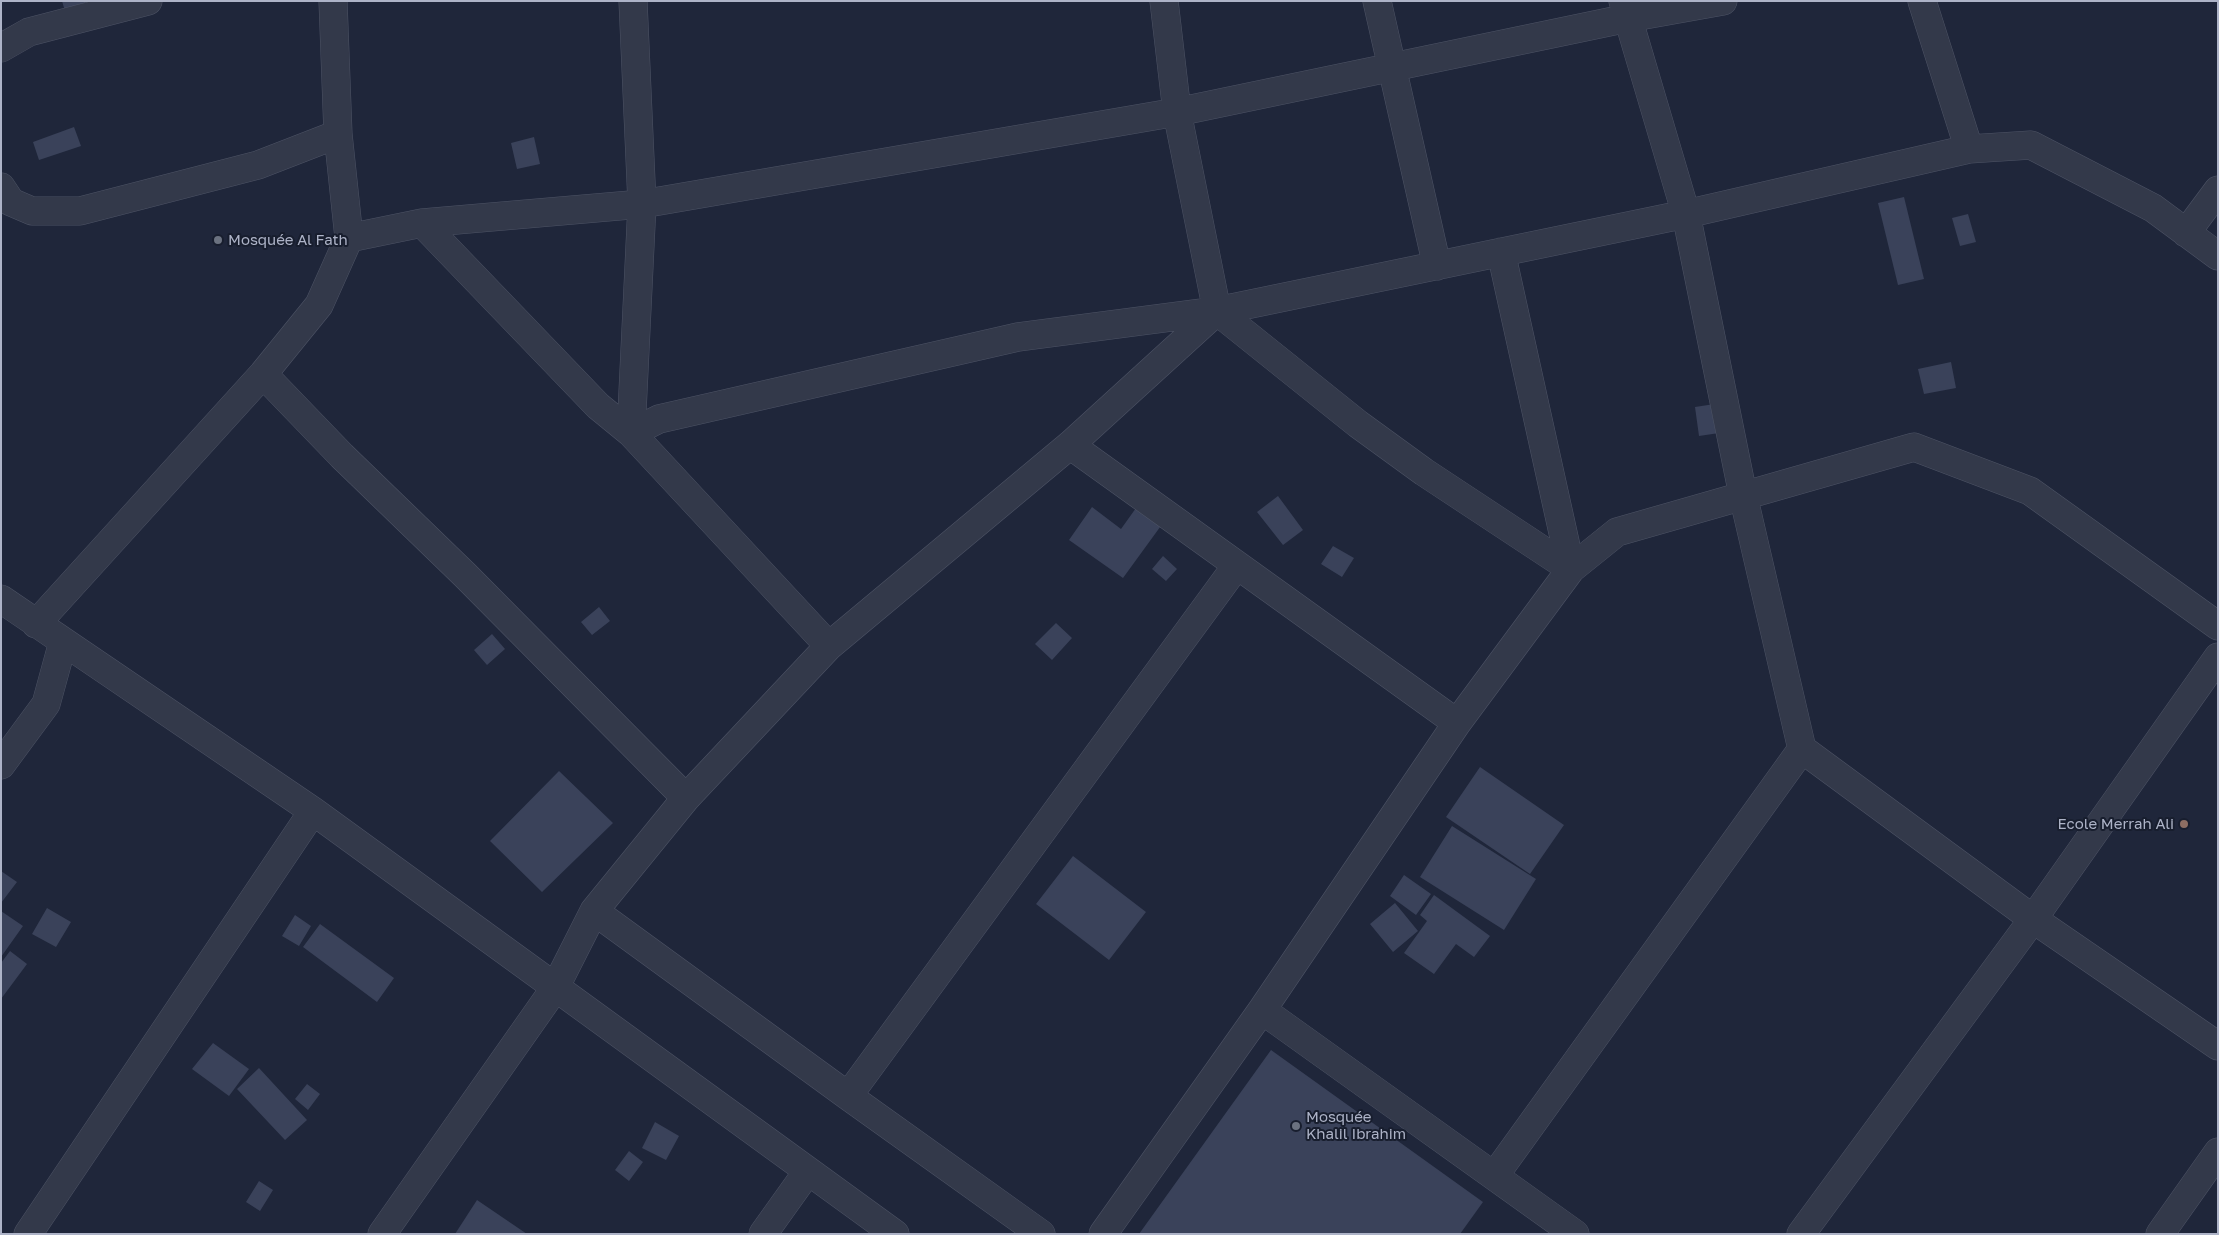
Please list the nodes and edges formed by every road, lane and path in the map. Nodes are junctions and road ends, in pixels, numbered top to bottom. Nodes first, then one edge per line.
1 (148, 1) edge
2 (333, 1) edge
3 (633, 1) edge
4 (1164, 1) edge
5 (1377, 1) edge
6 (1723, 1) edge
7 (1922, 1) edge
8 (1625, 10) edge
9 (1, 48) edge
10 (1392, 66) junction
11 (1177, 112) junction
12 (338, 134) junction
13 (1969, 149) junction
14 (1, 187) edge
15 (2218, 190) edge
16 (642, 204) junction
17 (1686, 214) junction
18 (422, 223) junction
19 (2186, 233) junction
20 (349, 238) junction
21 (1501, 252) junction
22 (2218, 256) edge
23 (1437, 266) junction
24 (1217, 311) junction
25 (263, 374) junction
26 (631, 433) junction
27 (1070, 445) junction
28 (1743, 496) junction
29 (1237, 565) junction
30 (1571, 569) junction
31 (1, 599) edge
32 (36, 624) junction
33 (2218, 626) edge
34 (63, 642) junction
35 (829, 646) junction
36 (2218, 657) edge
37 (1457, 723) junction
38 (1802, 749) junction
39 (1, 765) edge
40 (686, 798) junction
41 (313, 811) junction
42 (594, 911) junction
43 (2033, 919) junction
44 (555, 988) junction
45 (1262, 1010) junction
46 (2218, 1046) edge
47 (848, 1096) junction
48 (2218, 1152) edge
49 (808, 1171) junction
50 (1494, 1175) junction
51 (28, 1234) edge
52 (382, 1234) edge
53 (763, 1234) edge
54 (895, 1234) edge
55 (1041, 1234) edge
56 (1103, 1234) edge
57 (1575, 1234) edge
58 (1801, 1234) edge
59 (2160, 1234) edge

1 - 9 street
2 - 12 street
3 - 16 street
4 - 11 street
5 - 10 street
6 - 8 street
7 - 13 street
8 - 10 street
8 - 17 street
10 - 11 street
10 - 23 street
11 - 16 street
11 - 24 street
12 - 14 street
12 - 20 street
13 - 17 street
13 - 19 street
15 - 19 street
16 - 18 street
16 - 26 street
17 - 21 street
17 - 28 street
18 - 20 street
18 - 26 street
19 - 22 street
20 - 25 street
21 - 23 street
21 - 30 street
23 - 24 street
24 - 26 street
24 - 27 street
24 - 30 street
25 - 32 street
25 - 40 street
26 - 35 street
27 - 29 street
27 - 35 street
28 - 30 street
28 - 33 street
28 - 38 street
29 - 37 street
29 - 47 street
30 - 37 street
31 - 32 street
32 - 34 street
34 - 39 street
34 - 41 street
35 - 40 street
36 - 43 street
37 - 45 street
38 - 43 street
38 - 50 street
40 - 42 street
41 - 44 street
41 - 51 street
42 - 44 street
42 - 47 street
43 - 46 street
43 - 58 street
44 - 49 street
44 - 52 street
45 - 50 street
45 - 56 street
47 - 55 street
48 - 59 street
49 - 53 street
49 - 54 street
50 - 57 street

